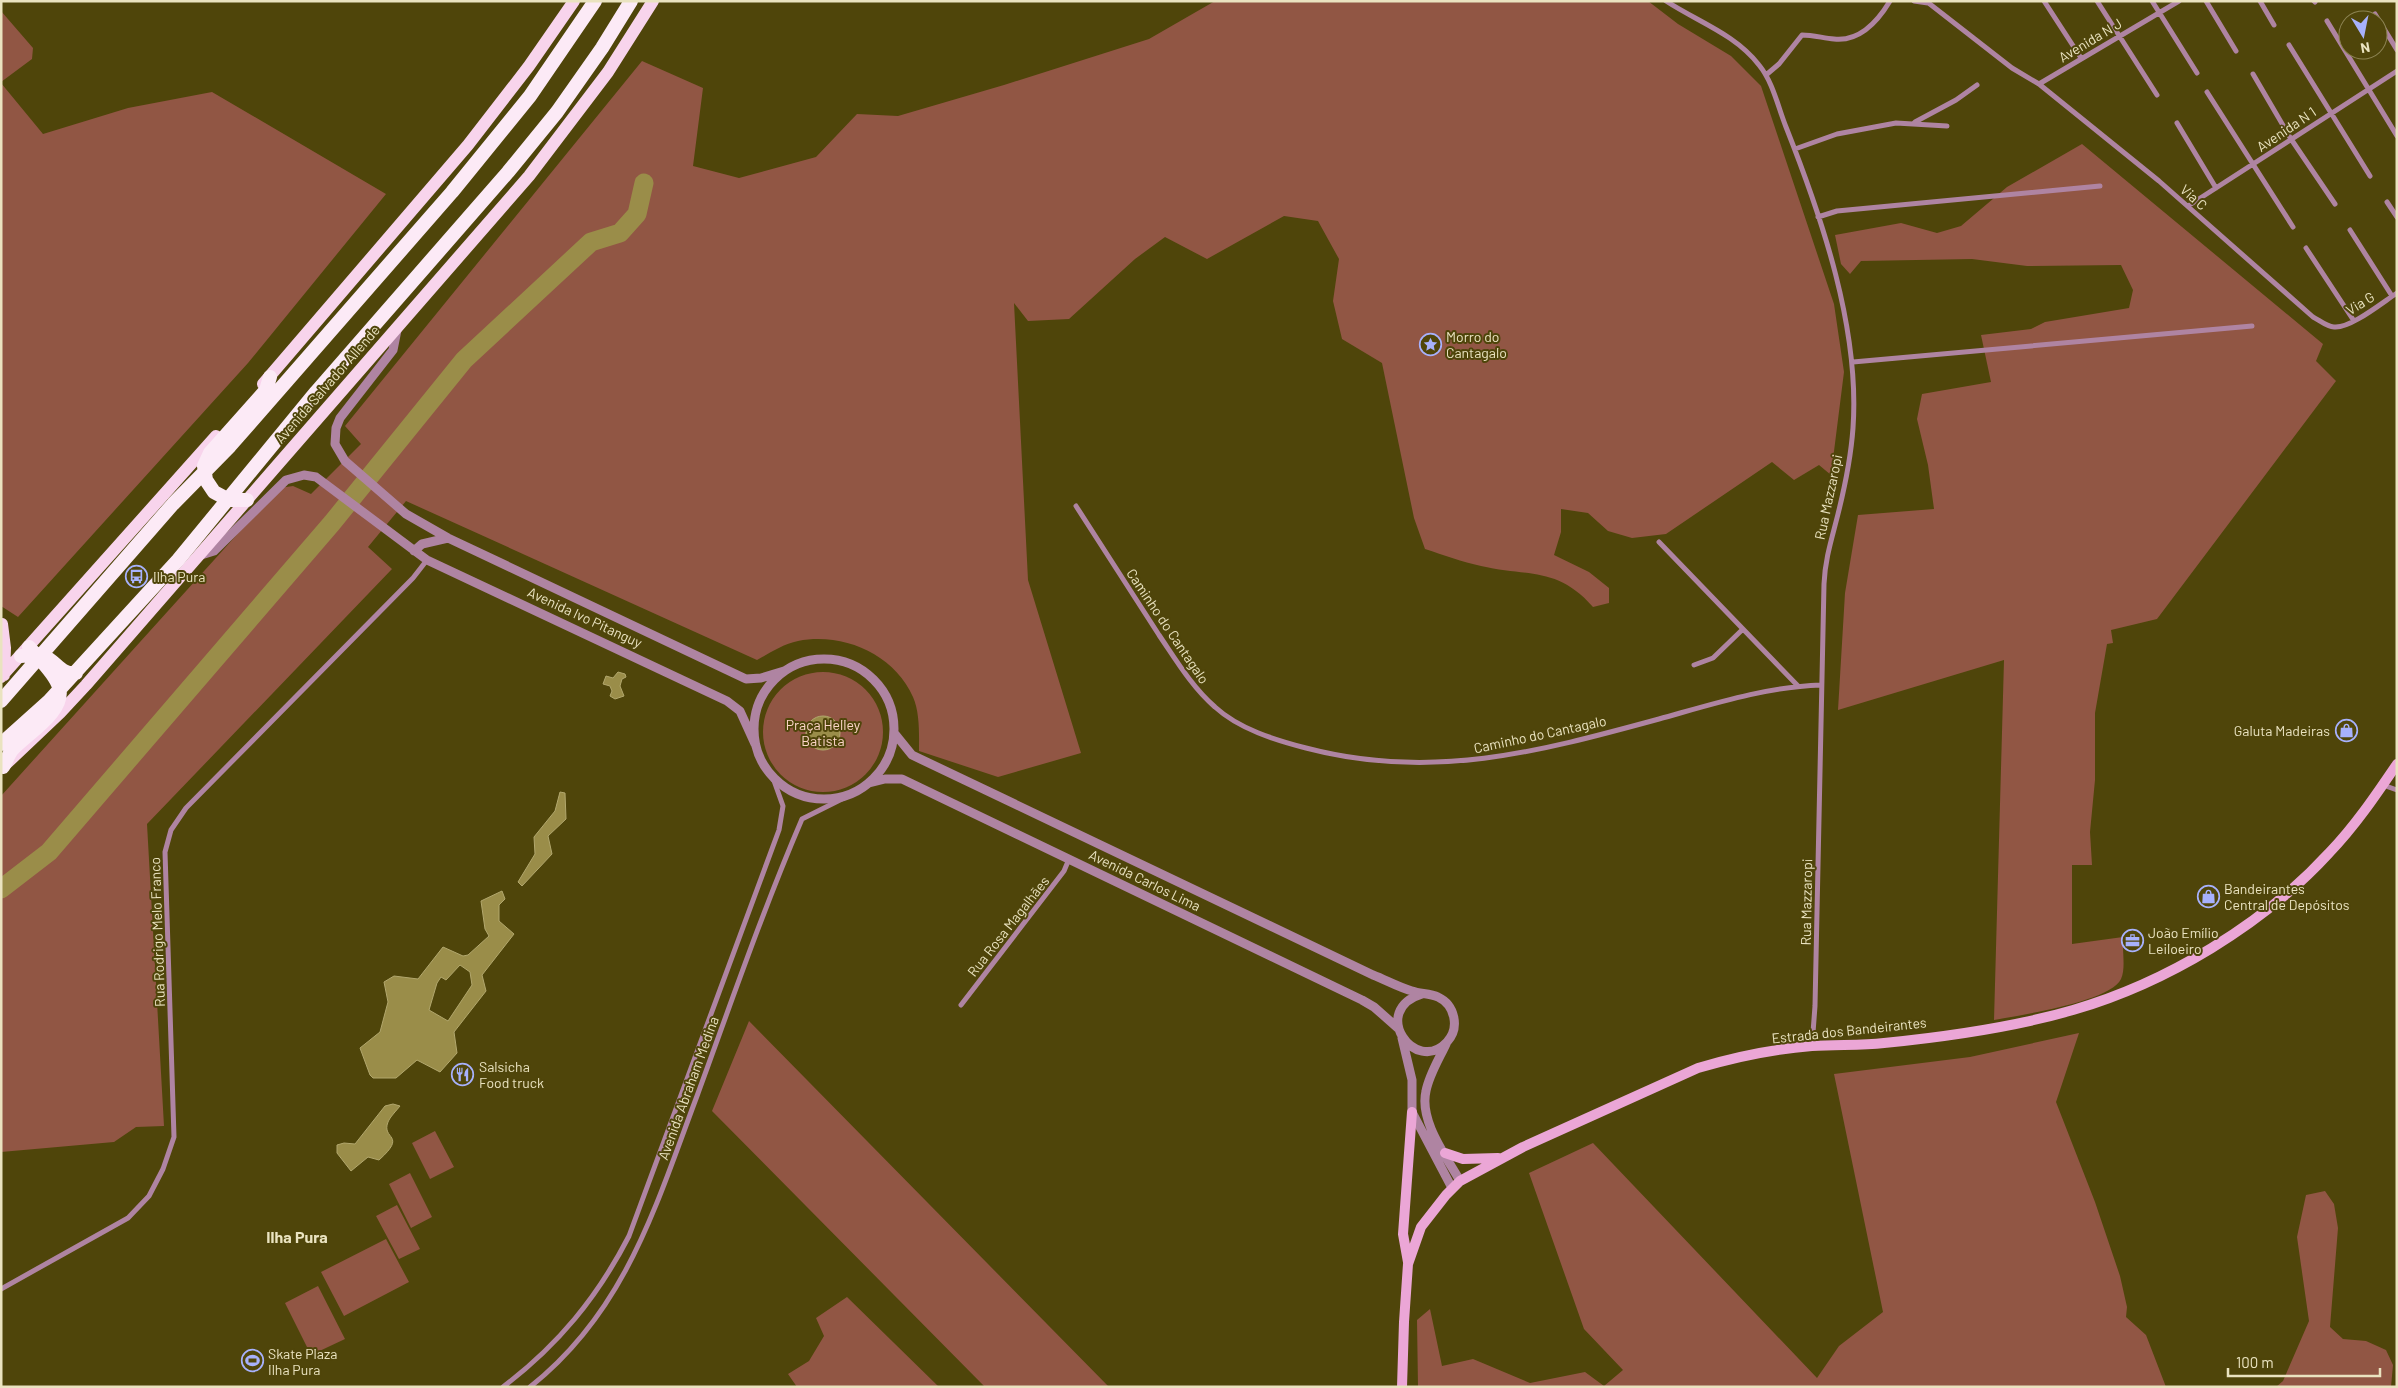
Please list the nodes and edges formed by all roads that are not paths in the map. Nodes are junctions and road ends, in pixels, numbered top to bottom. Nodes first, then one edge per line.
1 (574, 1) edge
2 (595, 1) edge
3 (631, 1) edge
4 (653, 1) edge
5 (1666, 1) edge
6 (1677, 1) edge
7 (1890, 1) edge
8 (1914, 1) edge
9 (2044, 1) edge
10 (2097, 1) edge
11 (2152, 1) edge
12 (2179, 1) edge
13 (2206, 1) edge
14 (2260, 1) edge
15 (1927, 2) edge
16 (1681, 10) junction
17 (2159, 14) junction
18 (2326, 21) dead end
19 (2274, 25) dead end
20 (2118, 35) junction
21 (2388, 35) edge
22 (2289, 45) dead end
23 (2397, 50) edge
24 (2236, 51) dead end
25 (2080, 58) junction
26 (2397, 71) edge
27 (2197, 73) dead end
28 (2252, 74) dead end
29 (1766, 75) junction
30 (2039, 84) junction
31 (1977, 85) dead end
32 (2369, 89) junction
33 (2207, 92) dead end
34 (2157, 95) dead end
35 (2330, 114) junction
36 (1915, 122) junction
37 (2178, 122) dead end
38 (1947, 126) dead end
39 (2397, 136) edge
40 (2291, 139) junction
41 (1795, 149) junction
42 (2255, 163) junction
43 (2370, 176) dead end
44 (2100, 186) dead end
45 (2216, 188) junction
46 (2387, 202) dead end
47 (2335, 204) dead end
48 (2188, 206) junction
49 (1818, 217) junction
50 (2397, 217) edge
51 (2293, 227) dead end
52 (2350, 230) dead end
53 (2306, 248) dead end
54 (2395, 294) edge
55 (2354, 321) junction
56 (2252, 326) dead end
57 (2333, 328) joint
58 (397, 330) junction
59 (1853, 362) junction
60 (270, 377) junction
61 (204, 472) junction
62 (229, 500) junction
63 (247, 500) junction
64 (1076, 506) dead end
65 (448, 538) junction
66 (1659, 542) dead end
67 (414, 551) junction
68 (198, 556) junction
69 (428, 560) junction
70 (2, 624) edge
71 (1743, 628) junction
72 (24, 661) edge
73 (1694, 665) dead end
74 (784, 671) junction
75 (76, 673) junction
76 (1821, 685) junction
77 (1798, 686) junction
78 (60, 689) junction
79 (1, 701) edge
80 (895, 734) junction
81 (1, 744) edge
82 (755, 744) junction
83 (2397, 764) edge
84 (2, 768) edge
85 (773, 778) junction
86 (869, 783) junction
87 (2383, 785) junction
88 (2397, 790) edge
89 (848, 796) junction
90 (1069, 858) junction
91 (1422, 994) junction
92 (960, 1005) dead end
93 (1400, 1034) junction
94 (1446, 1043) junction
95 (1812, 1046) junction
96 (1412, 1112) junction
97 (1445, 1153) junction
98 (1502, 1158) junction
99 (1460, 1181) junction
100 (1452, 1188) junction
101 (1408, 1264) junction
102 (1, 1289) edge
103 (503, 1387) edge
104 (530, 1387) edge
105 (1402, 1387) edge

1 - 60 main road
2 - 61 highway
3 - 62 highway, Avenida Salvador Allende
4 - 58 main road, Avenida Salvador Allende
5 - 16 street, Rua Mazzaropi
6 - 16 street
7 - 29 street
8 - 15 street
9 - 25 street
10 - 20 street
11 - 17 street
12 - 17 street, Avenida N J
13 - 24 street
14 - 19 street
15 - 30 street, Via C
16 - 29 street, Rua Mazzaropi
17 - 20 street, Avenida N J
17 - 27 street
18 - 32 street
20 - 25 street, Avenida N J
20 - 34 street
21 - 23 street
22 - 35 street
25 - 30 street, Avenida N J
26 - 32 street, Avenida N 1
28 - 40 street
29 - 41 street, Rua Mazzaropi
30 - 48 street, Via C
31 - 36 street
32 - 35 street, Avenida N 1
32 - 39 street
33 - 42 street
35 - 40 street, Avenida N 1
35 - 43 street
36 - 38 street
36 - 41 street
37 - 45 street
40 - 42 street, Avenida N 1
40 - 47 street
41 - 49 street, Rua Mazzaropi
42 - 45 street, Avenida N 1
42 - 51 street
44 - 49 street
45 - 48 street, Avenida N 1
46 - 50 street
48 - 57 street, Via C
49 - 59 street, Rua Mazzaropi
52 - 54 street
53 - 55 street
54 - 55 street, Via G
55 - 57 street, Via G
56 - 59 street
58 - 63 main road, Avenida Salvador Allende
58 - 65 street, Avenida Ivo Pitanguy
59 - 76 street, Rua Mazzaropi
60 - 61 highway
60 - 72 main road
61 - 62 highway
61 - 72 highway
62 - 63 highway
62 - 75 highway, Avenida Salvador Allende
63 - 68 main road, Avenida Salvador Allende
64 - 77 street, Caminho do Cantagalo
65 - 67 street
65 - 74 street, Avenida Ivo Pitanguy
66 - 71 street
67 - 68 street, Avenida Ivo Pitanguy
67 - 69 street, Avenida Ivo Pitanguy
68 - 84 main road, Avenida Salvador Allende
69 - 82 street, Avenida Ivo Pitanguy
69 - 102 street, Rua Rodrigo Melo Franco
70 - 72 main road
71 - 73 street
71 - 77 street
72 - 75 highway
72 - 78 highway
72 - 79 highway
74 - 80 street
74 - 82 street
75 - 78 highway, Avenida Salvador Allende
76 - 77 street, Caminho do Cantagalo
76 - 95 street, Rua Mazzaropi
78 - 81 highway, Avenida Salvador Allende
78 - 84 highway
80 - 86 street
80 - 91 street, Avenida Carlos Lima
82 - 85 street
83 - 87 main road, Estrada dos Bandeirantes
85 - 89 street
85 - 103 street, Avenida Abraham Medina
86 - 89 street
86 - 90 street, Avenida Carlos Lima
87 - 88 street
87 - 95 main road, Estrada dos Bandeirantes
89 - 104 street, Avenida Abraham Medina
90 - 92 street, Rua Rosa Magalhães
90 - 93 street, Avenida Carlos Lima
91 - 93 street
91 - 94 street, Avenida Carlos Lima
93 - 94 street, Avenida Carlos Lima
93 - 96 street
94 - 97 street, Avenida Carlos Lima
95 - 98 main road, Estrada dos Bandeirantes
96 - 100 street
96 - 101 main road
97 - 98 main road
97 - 99 street, Avenida Carlos Lima
98 - 99 main road, Estrada dos Bandeirantes
99 - 100 main road, Estrada dos Bandeirantes
100 - 101 main road, Estrada dos Bandeirantes
101 - 105 main road, Estrada dos Bandeirantes

